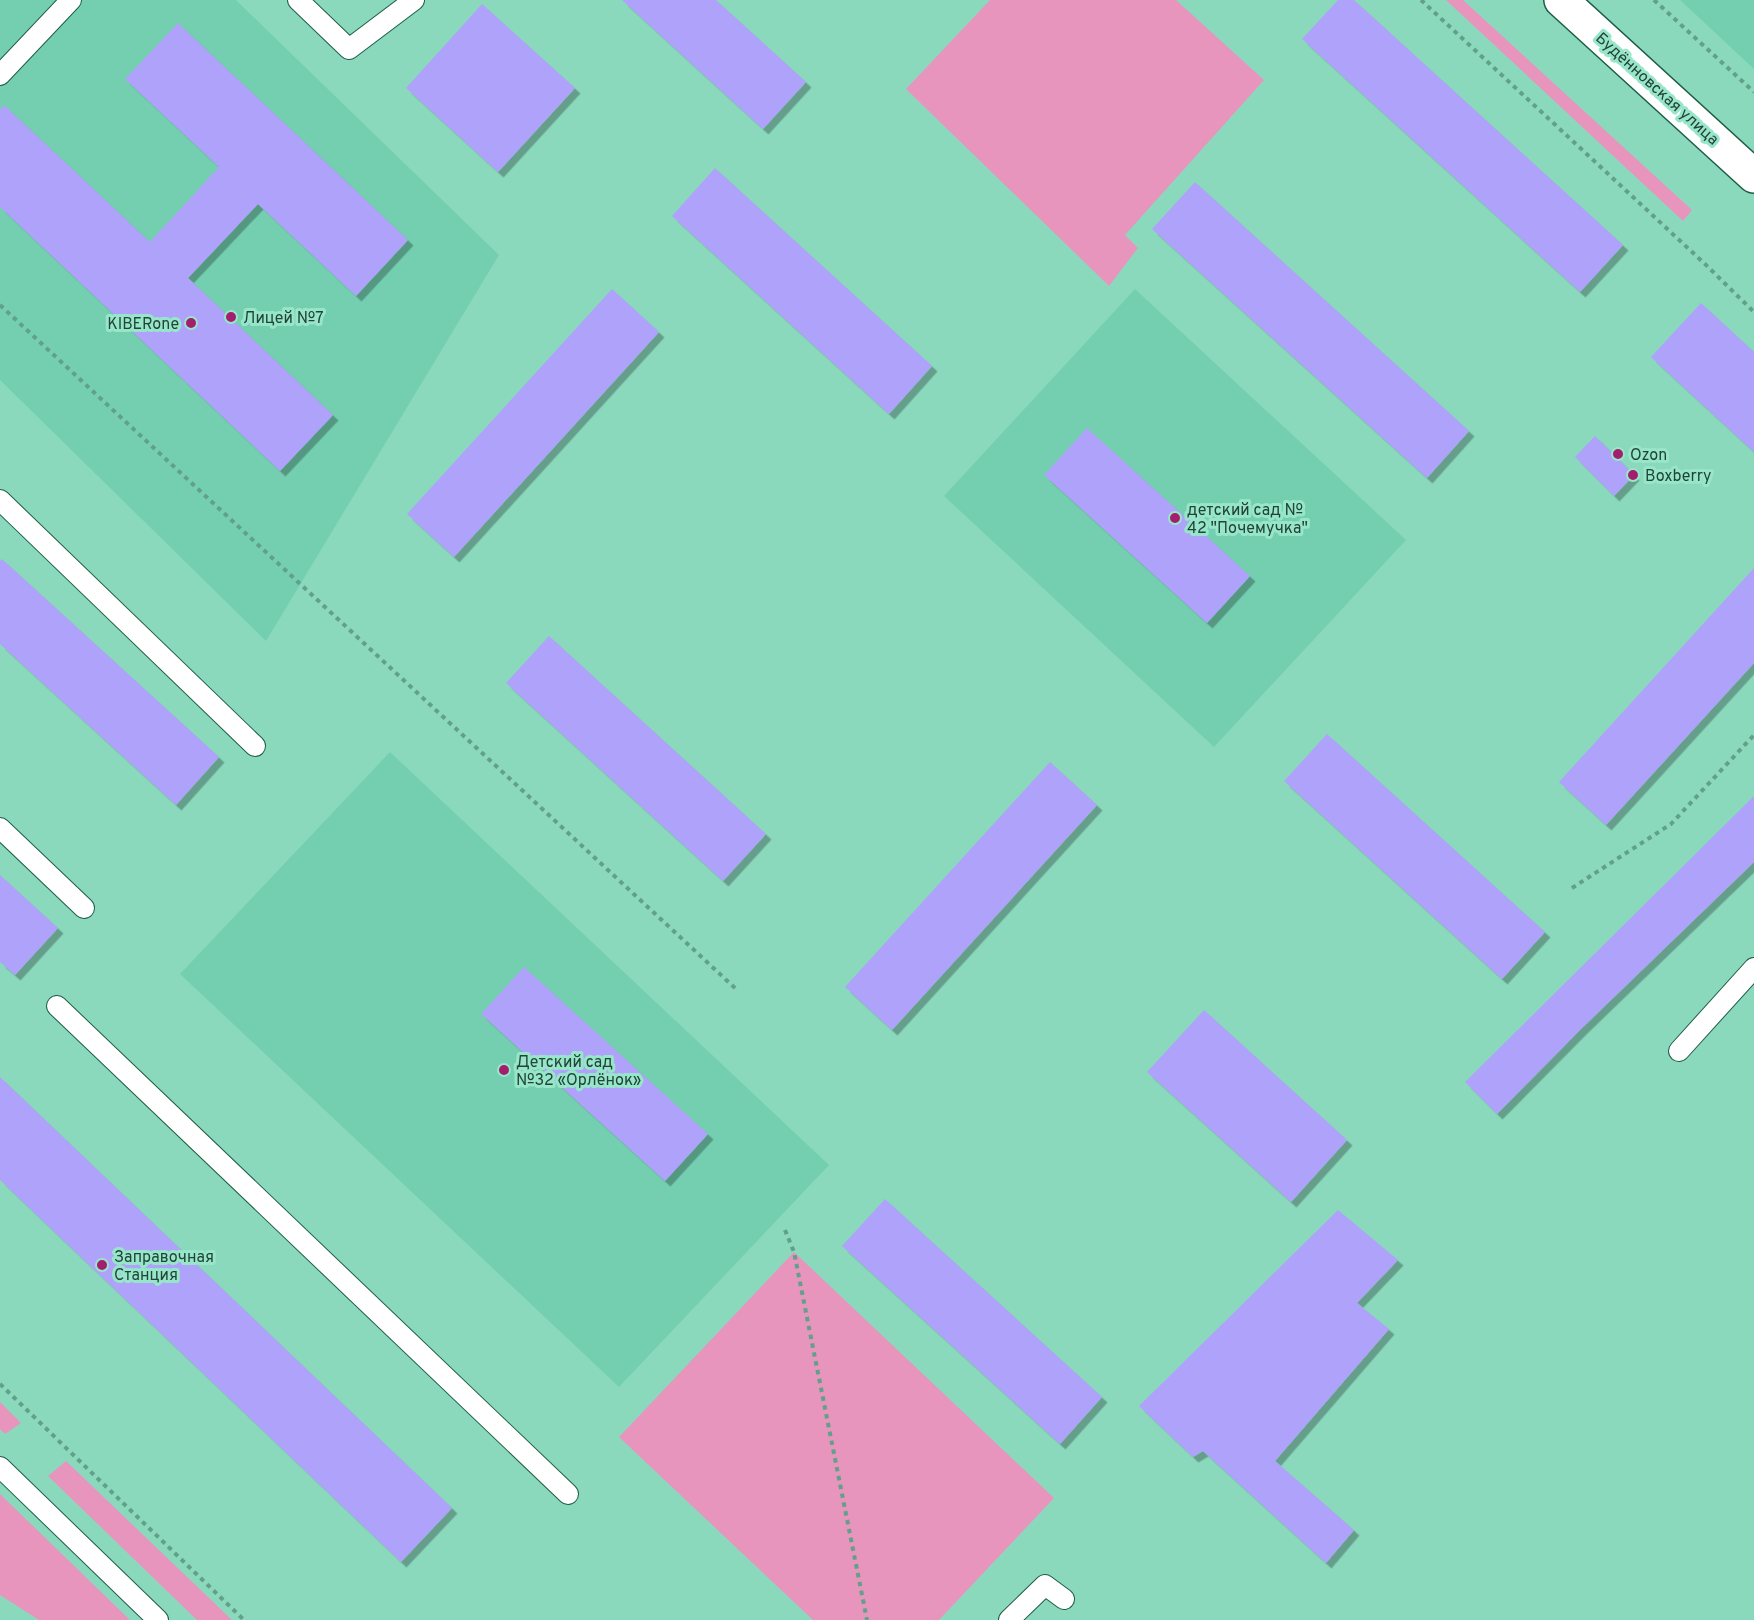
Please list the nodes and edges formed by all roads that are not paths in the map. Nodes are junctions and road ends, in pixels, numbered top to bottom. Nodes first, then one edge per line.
1 (71, 0) edge
2 (298, 0) edge
3 (414, 0) edge
4 (1562, 0) edge
5 (0, 75) edge
6 (1754, 176) edge
7 (0, 500) edge
8 (255, 746) dead end
9 (0, 828) edge
10 (84, 908) dead end
11 (1754, 968) edge
12 (57, 1006) dead end
13 (1679, 1051) dead end
14 (0, 1467) edge
15 (568, 1494) dead end
16 (1064, 1599) dead end
17 (158, 1620) edge
18 (1010, 1620) edge

1 - 5 lane
2 - 3 lane
4 - 6 main road, Будённовская улица
7 - 8 lane
9 - 10 lane
11 - 13 lane
12 - 15 lane
14 - 17 lane
16 - 18 lane

